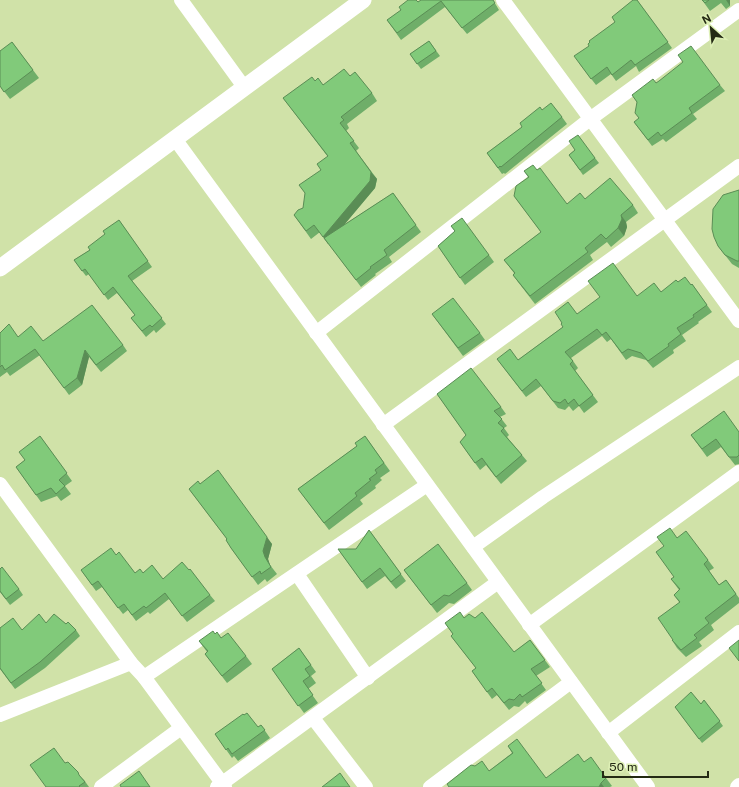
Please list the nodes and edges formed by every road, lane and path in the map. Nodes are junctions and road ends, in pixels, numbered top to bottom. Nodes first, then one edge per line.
1 (181, 0) edge
2 (363, 0) edge
3 (503, 0) edge
4 (739, 10) edge
5 (244, 87) junction
6 (590, 119) junction
7 (175, 139) junction
8 (739, 166) edge
9 (665, 220) junction
10 (0, 268) edge
11 (739, 321) edge
12 (316, 333) junction
13 (739, 367) edge
14 (383, 425) junction
15 (739, 472) edge
16 (0, 484) edge
17 (427, 485) junction
18 (473, 547) junction
19 (297, 574) junction
20 (498, 582) junction
21 (530, 625) junction
22 (739, 632) edge
23 (131, 663) junction
24 (144, 678) junction
25 (368, 678) junction
26 (571, 682) junction
27 (0, 715) edge
28 (313, 718) junction
29 (181, 728) junction
30 (608, 733) junction
31 (221, 786) edge
32 (101, 787) edge
33 (366, 787) edge
34 (430, 787) edge
35 (648, 787) edge

1 - 5 street
2 - 5 street
3 - 6 street
4 - 6 street
5 - 7 street
6 - 9 street
6 - 12 street
7 - 10 street
7 - 12 street
8 - 9 street
9 - 11 street
9 - 14 street
12 - 14 street
13 - 18 street
14 - 17 street
15 - 21 street
16 - 23 street
17 - 18 street
17 - 19 street
18 - 20 street
19 - 24 street
19 - 25 street
20 - 21 street
20 - 25 street
21 - 26 street
22 - 30 street
23 - 24 street
23 - 27 street
24 - 29 street
25 - 28 street
26 - 30 street
26 - 34 street
28 - 31 street
28 - 33 street
29 - 31 street
29 - 32 street
30 - 35 street

